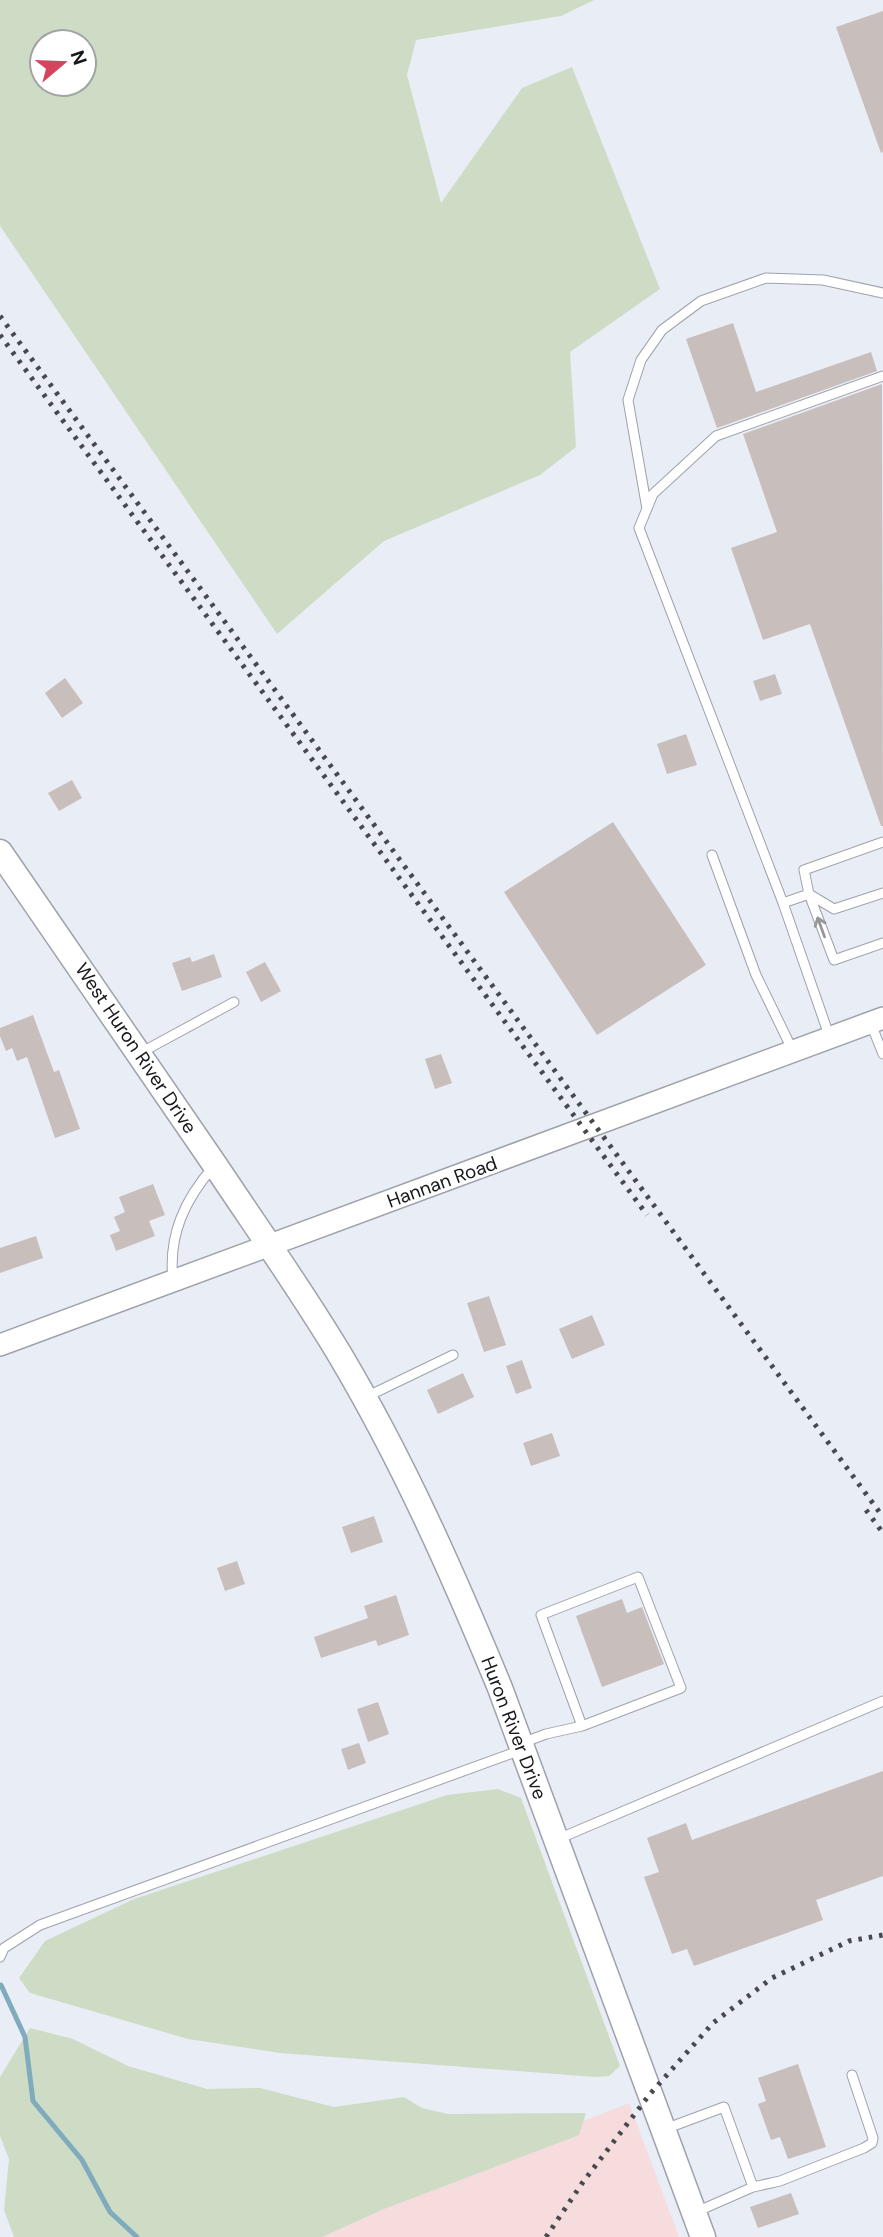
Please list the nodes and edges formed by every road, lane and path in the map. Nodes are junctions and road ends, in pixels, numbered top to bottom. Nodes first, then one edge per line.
1 (883, 293) edge
2 (883, 376) edge
3 (647, 510) junction
4 (883, 842) edge
5 (0, 852) edge
6 (712, 855) dead end
7 (883, 893) edge
8 (809, 894) junction
9 (783, 903) junction
10 (883, 943) edge
11 (234, 1002) dead end
12 (877, 1020) edge
13 (830, 1038) junction
14 (793, 1051) junction
15 (140, 1053) junction
16 (883, 1054) edge
17 (215, 1165) junction
18 (270, 1245) junction
19 (173, 1280) junction
20 (0, 1345) edge
21 (453, 1354) dead end
22 (365, 1398) junction
23 (883, 1701) edge
24 (582, 1726) junction
25 (522, 1746) junction
26 (556, 1840) junction
27 (0, 1957) edge
28 (852, 2075) dead end
29 (663, 2130) junction
30 (752, 2188) junction
31 (694, 2213) junction
32 (703, 2237) edge

1 - 3 lane
2 - 3 lane
3 - 9 lane
4 - 8 lane
5 - 15 main road, West Huron River Drive
6 - 14 lane
7 - 8 lane
8 - 9 lane
10 -> 8 lane
9 - 13 lane
11 - 15 lane
12 - 13 street, Hannan Road
12 - 16 lane
13 - 14 street, Hannan Road
14 - 18 street, Hannan Road
15 - 17 main road, West Huron River Drive
17 - 18 main road, West Huron River Drive
17 - 19 lane
18 - 19 street, Hannan Road
18 - 22 main road, Huron River Drive
19 - 20 street, Hannan Road
21 - 22 lane
22 - 25 main road, Huron River Drive
23 - 26 lane
24 - 24 lane
24 - 25 lane
25 - 26 main road, Huron River Drive
25 - 27 lane
26 - 29 main road, Huron River Drive
28 - 30 lane
29 - 30 lane
29 - 31 main road, Huron River Drive
30 - 31 lane
31 - 32 main road, Huron River Drive

